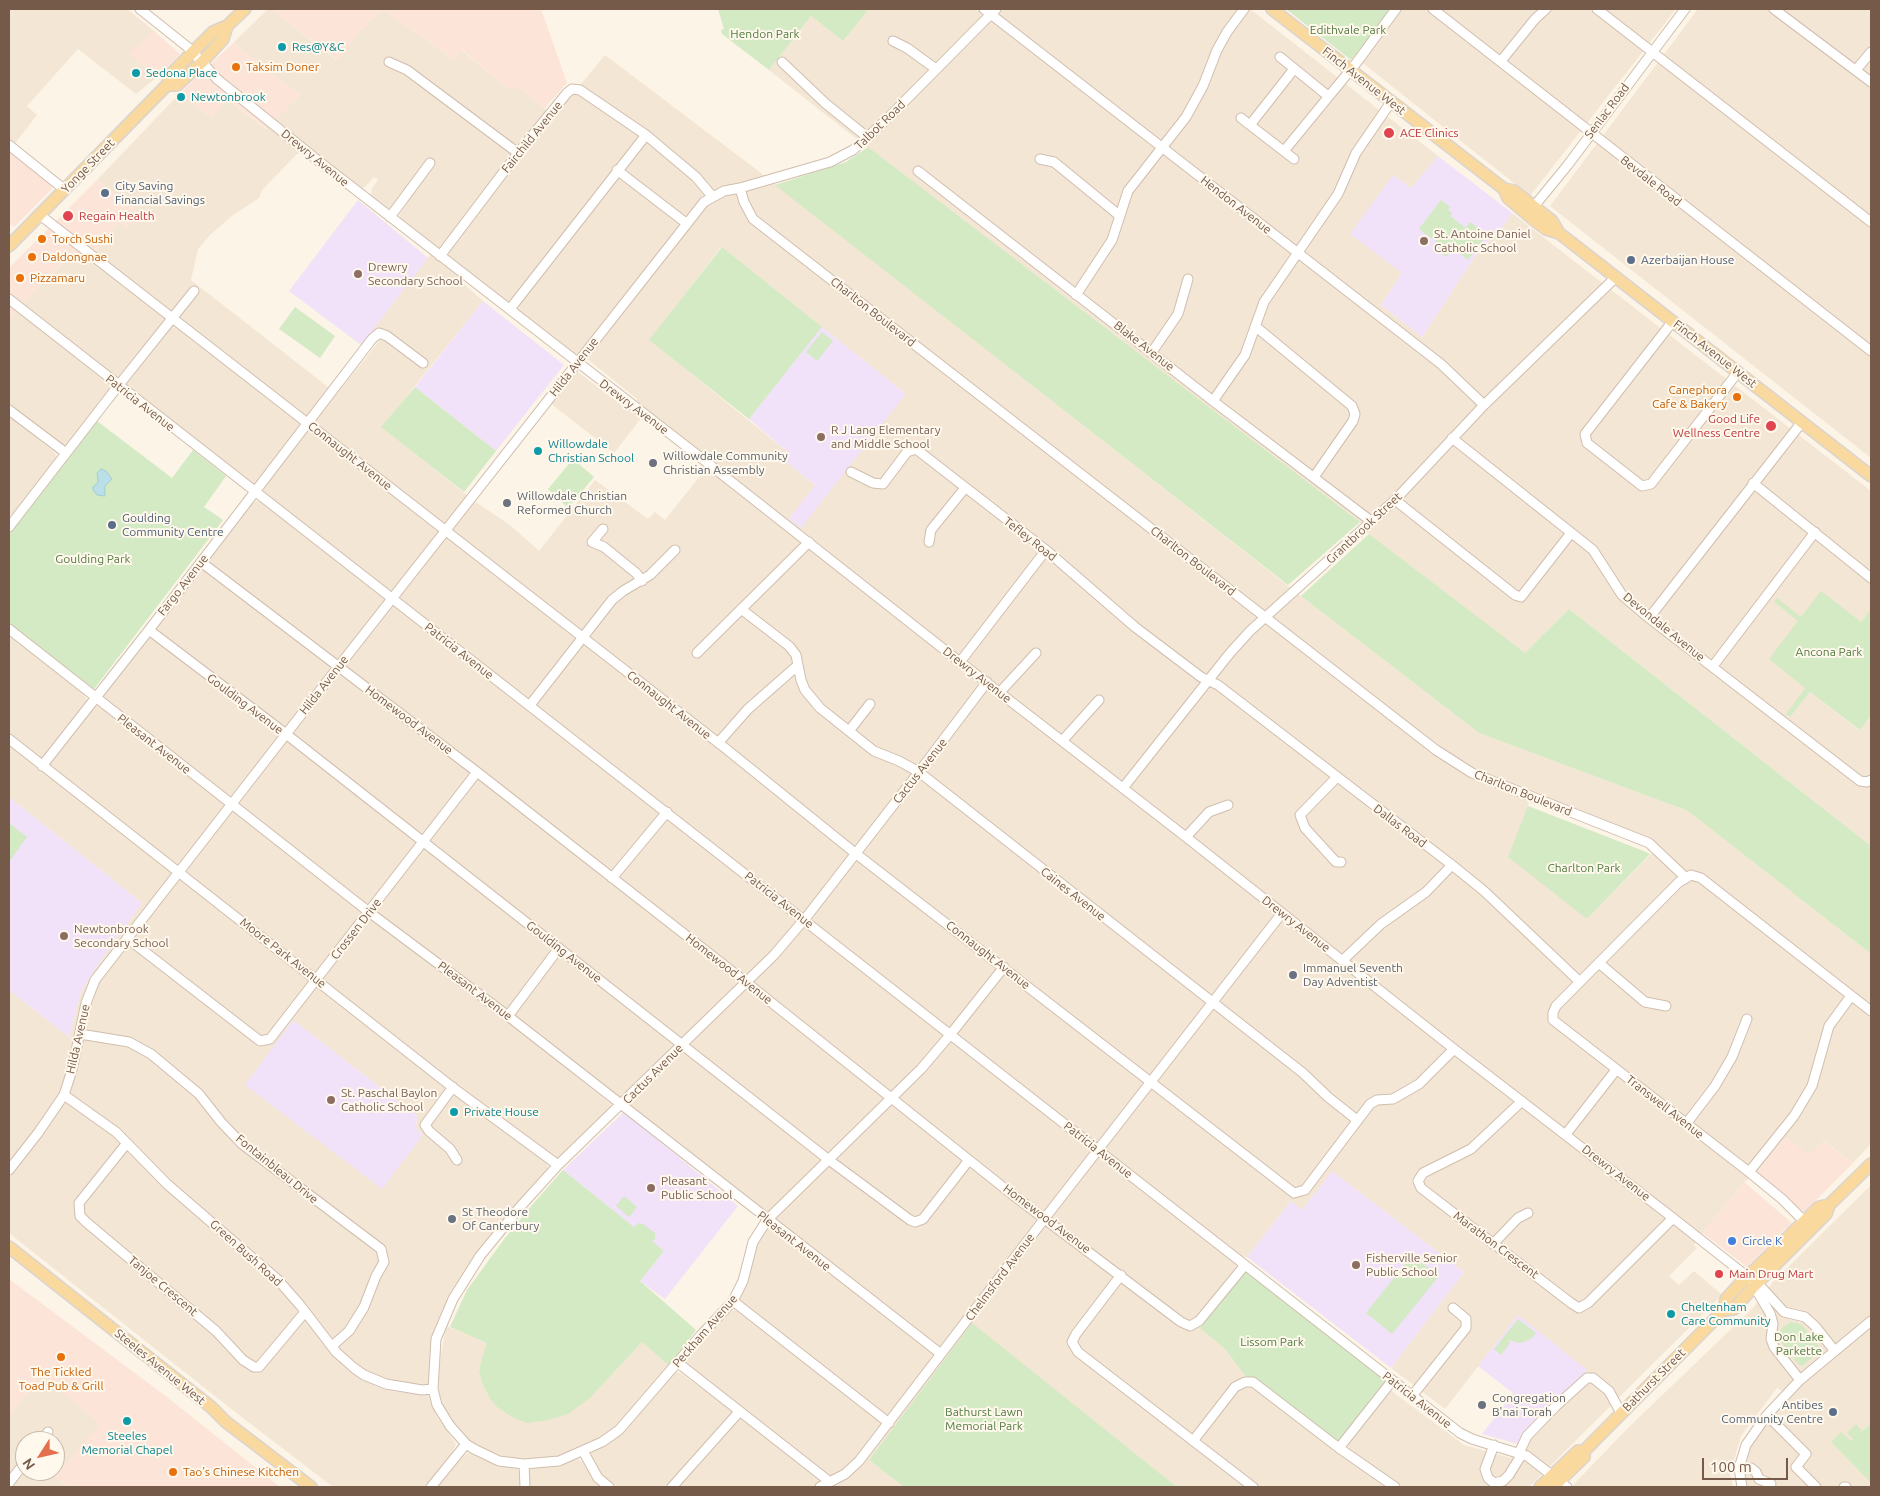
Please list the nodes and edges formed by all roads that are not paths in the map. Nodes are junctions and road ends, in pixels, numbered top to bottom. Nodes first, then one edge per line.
1 (140, 9) edge
2 (245, 9) edge
3 (1244, 9) edge
4 (1272, 9) edge
5 (1396, 9) edge
6 (1433, 9) edge
7 (1546, 9) edge
8 (1597, 9) edge
9 (1685, 9) edge
10 (1774, 9) edge
11 (990, 10) edge
12 (227, 26) junction
13 (893, 41) dead end
14 (1652, 51) junction
15 (1871, 52) edge
16 (193, 53) junction
17 (1280, 57) dead end
18 (1501, 61) junction
19 (202, 62) junction
20 (389, 62) dead end
21 (782, 62) dead end
22 (1294, 69) junction
23 (936, 70) junction
24 (1350, 70) junction
25 (1856, 70) junction
26 (1871, 82) edge
27 (167, 85) junction
28 (1328, 96) junction
29 (1391, 102) junction
30 (1241, 118) dead end
31 (1250, 125) junction
32 (1590, 133) junction
33 (646, 135) junction
34 (868, 137) junction
35 (9, 145) edge
36 (1161, 147) junction
37 (1284, 152) junction
38 (518, 153) junction
39 (1040, 159) dead end
40 (1294, 159) dead end
41 (430, 163) dead end
42 (618, 170) junction
43 (918, 171) dead end
44 (740, 188) junction
45 (65, 190) junction
46 (712, 196) junction
47 (1531, 210) junction
48 (40, 215) junction
49 (1120, 216) junction
50 (390, 217) junction
51 (1871, 222) edge
52 (686, 224) junction
53 (9, 246) edge
54 (1298, 252) junction
55 (440, 256) junction
56 (1616, 277) junction
57 (1188, 279) dead end
58 (194, 290) dead end
59 (1076, 294) junction
60 (9, 299) edge
61 (510, 309) junction
62 (172, 317) junction
63 (1673, 321) junction
64 (1256, 326) junction
65 (1871, 351) edge
66 (1152, 352) junction
67 (577, 363) junction
68 (423, 364) dead end
69 (1738, 372) junction
70 (118, 386) junction
71 (1214, 401) junction
72 (1484, 404) junction
73 (9, 410) edge
74 (307, 422) junction
75 (1802, 422) junction
76 (1452, 438) junction
77 (66, 453) junction
78 (851, 472) dead end
79 (1871, 476) edge
80 (1314, 477) junction
81 (1753, 483) junction
82 (965, 488) junction
83 (255, 492) junction
84 (1395, 500) junction
85 (1371, 521) junction
86 (10, 524) edge
87 (603, 529) dead end
88 (446, 530) junction
89 (1815, 532) junction
90 (1571, 533) junction
91 (809, 542) junction
92 (929, 542) dead end
93 (675, 550) dead end
94 (1046, 550) junction
95 (202, 562) junction
96 (1871, 578) edge
97 (642, 581) junction
98 (392, 600) junction
99 (741, 609) junction
100 (1266, 618) junction
101 (1649, 618) junction
102 (9, 629) edge
103 (149, 630) junction
104 (582, 638) junction
105 (697, 653) dead end
106 (1036, 653) dead end
107 (960, 662) junction
108 (339, 666) junction
109 (797, 666) junction
110 (1713, 666) junction
111 (1210, 681) junction
112 (987, 682) junction
113 (1000, 692) junction
114 (95, 698) junction
115 (1099, 700) dead end
116 (870, 704) dead end
117 (530, 705) junction
118 (849, 731) junction
119 (286, 734) junction
120 (9, 739) edge
121 (1063, 740) junction
122 (718, 743) junction
123 (42, 766) junction
124 (477, 772) junction
125 (919, 772) junction
126 (1337, 777) junction
127 (1869, 781) edge
128 (1123, 788) junction
129 (232, 804) junction
130 (1228, 805) dead end
131 (667, 812) junction
132 (1186, 836) junction
133 (424, 842) junction
134 (855, 853) junction
135 (1341, 862) dead end
136 (1452, 865) junction
137 (180, 872) junction
138 (1685, 877) junction
139 (612, 878) junction
140 (370, 912) junction
141 (1282, 913) junction
142 (804, 920) junction
143 (127, 938) junction
144 (559, 948) junction
145 (1343, 960) junction
146 (1599, 963) junction
147 (1004, 967) junction
148 (317, 980) junction
149 (1580, 982) junction
150 (747, 983) junction
151 (1851, 996) junction
152 (1212, 1003) junction
153 (1666, 1006) dead end
154 (1871, 1011) edge
155 (508, 1016) junction
156 (1747, 1019) dead end
157 (80, 1034) junction
158 (950, 1035) junction
159 (682, 1045) junction
160 (1454, 1049) junction
161 (1616, 1070) junction
162 (1151, 1083) junction
163 (453, 1087) junction
164 (64, 1095) junction
165 (893, 1098) junction
166 (1522, 1101) junction
167 (621, 1105) junction
168 (1357, 1120) junction
169 (1686, 1124) junction
170 (1566, 1134) junction
171 (127, 1143) junction
172 (1098, 1150) junction
173 (457, 1160) dead end
174 (829, 1160) junction
175 (969, 1160) junction
176 (1871, 1164) edge
177 (558, 1165) junction
178 (9, 1170) edge
179 (1750, 1172) junction
180 (1528, 1212) dead end
181 (1045, 1218) junction
182 (1673, 1218) junction
183 (767, 1220) junction
184 (1808, 1225) junction
185 (1493, 1244) junction
186 (9, 1247) edge
187 (1245, 1266) junction
188 (1121, 1275) junction
189 (1751, 1281) junction
190 (732, 1302) junction
191 (1453, 1308) dead end
192 (305, 1312) junction
193 (1871, 1321) edge
194 (332, 1346) junction
195 (1834, 1350) junction
196 (940, 1354) junction
197 (677, 1362) junction
198 (1800, 1380) junction
199 (1392, 1381) junction
200 (433, 1389) junction
201 (1412, 1396) junction
202 (739, 1412) junction
203 (1621, 1413) junction
204 (1767, 1415) junction
205 (889, 1422) junction
206 (1193, 1441) junction
207 (466, 1444) junction
208 (1494, 1445) junction
209 (1339, 1448) junction
210 (583, 1451) junction
211 (1521, 1453) junction
212 (524, 1464) junction
213 (1739, 1468) junction
214 (830, 1482) junction
215 (1558, 1483) edge
216 (1771, 1484) dead end
217 (310, 1487) edge
218 (431, 1487) edge
219 (525, 1487) edge
220 (609, 1487) edge
221 (672, 1487) edge
222 (820, 1487) edge
223 (1253, 1487) edge
224 (1395, 1487) edge
225 (1540, 1487) edge
226 (1742, 1487) edge
227 (1816, 1487) edge

1 - 16 street, Drewry Avenue
2 - 12 main road, Yonge Street
3 - 36 street
4 - 24 main road, Finch Avenue West
5 - 24 street
6 - 18 street, Bevdale Road
7 - 18 street
8 - 14 street
9 - 14 street, Senlac Road
10 - 25 street
11 - 23 street, Talbot Road
11 - 36 street, Hendon Avenue
12 - 16 main road, Yonge Street
12 - 19 main road, Yonge Street
13 - 23 street
14 - 32 street, Senlac Road
14 - 51 street
15 - 25 street
16 - 19 street, Drewry Avenue
16 - 27 main road, Yonge Street
17 - 22 street
18 - 32 street, Bevdale Road
19 - 27 main road, Yonge Street
19 - 50 street, Drewry Avenue
20 - 38 street
21 - 34 street
22 - 28 street
22 - 31 street
23 - 34 street, Talbot Road
24 - 28 street
24 - 29 main road, Finch Avenue West
25 - 26 street
27 - 45 main road, Yonge Street
28 - 37 street
29 - 47 main road, Finch Avenue West
29 - 54 street
30 - 31 street
31 - 37 street
32 - 47 street, Senlac Road
32 - 65 street, Bevdale Road
33 - 38 street, Fairchild Avenue
33 - 42 street
33 - 46 street, Fairchild Avenue
34 - 44 street, Talbot Road
35 - 45 street
36 - 49 street
36 - 54 street, Hendon Avenue
37 - 40 street
38 - 55 street, Fairchild Avenue
39 - 49 street
41 - 50 street
42 - 52 street
42 - 61 street
43 - 59 street, Blake Avenue
44 - 46 street, Talbot Road
44 - 100 street, Charlton Boulevard
45 - 48 main road, Yonge Street
46 - 52 street, Talbot Road
47 - 56 main road, Finch Avenue West
48 - 53 main road, Yonge Street
48 - 62 street, Connaught Avenue
49 - 59 street
50 - 55 street, Drewry Avenue
52 - 67 street, Hilda Avenue
54 - 64 street
54 - 72 street, Hendon Avenue
55 - 61 street, Drewry Avenue
56 - 63 main road, Finch Avenue West
56 - 72 street, Grantbrook Street
57 - 66 street
58 - 62 street
59 - 66 street, Blake Avenue
60 - 70 street, Patricia Avenue
61 - 67 street, Drewry Avenue
62 - 70 street
62 - 74 street, Connaught Avenue
63 - 69 main road, Finch Avenue West
63 - 69 street
64 - 71 street
64 - 80 street
66 - 71 street, Blake Avenue
67 - 88 street, Hilda Avenue
67 - 91 street, Drewry Avenue
68 - 74 street, Fargo Avenue
69 - 75 main road, Finch Avenue West
70 - 77 street
70 - 83 street, Patricia Avenue
71 - 80 street, Blake Avenue
72 - 76 street, Grantbrook Street
73 - 77 street
74 - 83 street, Fargo Avenue
74 - 88 street, Connaught Avenue
75 - 79 main road, Finch Avenue West
75 - 81 street
76 - 84 street, Grantbrook Street
76 - 90 street, Devondale Avenue
77 - 86 street
78 - 82 street, Tefley Road
80 - 85 street, Blake Avenue
81 - 89 street
81 - 101 street
82 - 92 street
82 - 94 street, Tefley Road
83 - 95 street, Fargo Avenue
83 - 98 street, Patricia Avenue
84 - 85 street, Grantbrook Street
84 - 90 street
85 - 100 street, Grantbrook Street
87 - 97 street
88 - 98 street, Hilda Avenue
88 - 104 street, Connaught Avenue
89 - 96 street
89 - 110 street
90 - 101 street, Devondale Avenue
91 - 99 street
91 - 107 street, Drewry Avenue
93 - 97 street
94 - 107 street
94 - 111 street, Tefley Road
95 - 103 street, Fargo Avenue
95 - 108 street, Homewood Avenue
97 - 104 street
98 - 108 street, Hilda Avenue
98 - 117 street, Patricia Avenue
99 - 105 street
99 - 109 street, Caines Avenue
100 - 111 street, Grantbrook Street
100 - 138 street, Charlton Boulevard
101 - 110 street, Devondale Avenue
102 - 114 street, Pleasant Avenue
103 - 114 street, Fargo Avenue
103 - 119 street, Goulding Avenue
104 - 117 street
104 - 122 street, Connaught Avenue
106 - 113 street
107 - 112 street, Drewry Avenue
108 - 119 street, Hilda Avenue
108 - 124 street, Homewood Avenue
109 - 118 street, Caines Avenue
109 - 122 street
110 - 127 street, Devondale Avenue
111 - 126 street, Dallas Road
111 - 128 street, Grantbrook Street
112 - 113 street, Drewry Avenue
112 - 125 street, Cactus Avenue
113 - 121 street, Drewry Avenue
114 - 123 street, Fargo Avenue
114 - 129 street, Pleasant Avenue
115 - 121 street
116 - 118 street
117 - 131 street, Patricia Avenue
118 - 125 street, Caines Avenue
119 - 129 street, Hilda Avenue
119 - 133 street, Goulding Avenue
120 - 123 street, Moore Park Avenue
121 - 128 street, Drewry Avenue
122 - 134 street, Connaught Avenue
123 - 137 street, Moore Park Avenue
124 - 133 street, Crossen Drive
124 - 139 street, Homewood Avenue
125 - 134 street, Cactus Avenue
125 - 152 street, Caines Avenue
126 - 135 street
126 - 136 street, Dallas Road
128 - 132 street, Drewry Avenue
129 - 137 street, Hilda Avenue
129 - 140 street, Pleasant Avenue
130 - 132 street
131 - 139 street
131 - 142 street, Patricia Avenue
132 - 141 street, Drewry Avenue
133 - 140 street, Crossen Drive
133 - 144 street, Goulding Avenue
134 - 142 street, Cactus Avenue
134 - 147 street, Connaught Avenue
136 - 145 street
136 - 149 street, Dallas Road
137 - 143 street, Hilda Avenue
137 - 148 street, Moore Park Avenue
138 - 146 street
138 - 151 street
139 - 150 street, Homewood Avenue
140 - 148 street, Crossen Drive
140 - 155 street, Pleasant Avenue
141 - 145 street, Drewry Avenue
141 - 152 street, Chelmsford Avenue
142 - 150 street, Cactus Avenue
142 - 158 street, Patricia Avenue
143 - 148 street, Crossen Drive
143 - 157 street, Hilda Avenue
144 - 155 street
144 - 159 street, Goulding Avenue
145 - 160 street, Drewry Avenue
146 - 149 street
146 - 153 street
147 - 158 street, Peckham Avenue
147 - 162 street, Connaught Avenue
148 - 163 street, Moore Park Avenue
149 - 161 street, Transwell Avenue
150 - 159 street, Cactus Avenue
150 - 165 street, Homewood Avenue
151 - 154 street
151 - 179 street
152 - 162 street, Chelmsford Avenue
152 - 168 street, Caines Avenue
155 - 167 street, Pleasant Avenue
156 - 169 street
157 - 164 street, Hilda Avenue
157 - 194 street, Fontainbleau Drive
158 - 165 street, Peckham Avenue
158 - 172 street, Patricia Avenue
159 - 167 street, Cactus Avenue
159 - 174 street, Goulding Avenue
160 - 166 street, Drewry Avenue
160 - 168 street
161 - 169 street, Transwell Avenue
161 - 170 street
162 - 168 street, Connaught Avenue
162 - 172 street, Chelmsford Avenue
163 - 173 street
163 - 177 street, Moore Park Avenue
164 - 171 street, Green Bush Road
164 - 178 street, Hilda Avenue
165 - 174 street, Peckham Avenue
165 - 175 street, Homewood Avenue
166 - 170 street, Drewry Avenue
166 - 185 street, Marathon Crescent
167 - 177 street, Cactus Avenue
167 - 183 street, Pleasant Avenue
169 - 179 street, Transwell Avenue
170 - 182 street, Drewry Avenue
171 - 192 street, Green Bush Road
171 - 192 street, Tanjoe Crescent
172 - 181 street, Chelmsford Avenue
172 - 187 street, Patricia Avenue
174 - 175 street, Goulding Avenue
174 - 183 street, Peckham Avenue
175 - 181 street, Homewood Avenue
176 - 184 main road, Bathurst Street
177 - 200 street, Cactus Avenue
179 - 184 street, Transwell Avenue
180 - 185 street
181 - 188 street, Homewood Avenue
181 - 196 street, Chelmsford Avenue
182 - 185 street, Marathon Crescent
182 - 189 street, Drewry Avenue
183 - 190 street, Peckham Avenue
183 - 196 street, Pleasant Avenue
184 - 189 main road, Bathurst Street
186 - 217 main road, Steeles Avenue West
187 - 188 street, Homewood Avenue
187 - 199 street, Patricia Avenue
188 - 206 street
189 - 195 street, Drewry Avenue
189 - 198 street
189 - 203 main road, Bathurst Street
190 - 197 street, Peckham Avenue
190 - 205 street
191 - 201 street
192 - 194 street, Green Bush Road
193 - 195 street
194 - 200 street, Green Bush Road
195 - 198 street
196 - 205 street, Chelmsford Avenue
197 - 202 street
197 - 210 street, Peckham Avenue
198 - 204 street
199 - 201 street, Patricia Avenue
199 - 209 street
200 - 207 street, Cactus Avenue
201 - 208 street, Patricia Avenue
202 - 214 street
202 - 221 street
203 - 211 street
203 - 215 main road, Bathurst Street
204 - 213 street
204 - 227 street
205 - 214 street, Chelmsford Avenue
206 - 209 street
206 - 223 street
207 - 212 street, Peckham Avenue
207 - 218 street
208 - 211 street, Patricia Avenue
208 - 211 street
209 - 224 street
210 - 212 street, Peckham Avenue
210 - 220 street
211 - 215 street, Patricia Avenue
212 - 219 street
213 - 216 street
213 - 226 street
214 - 222 street, Chelmsford Avenue
215 - 225 main road, Bathurst Street

